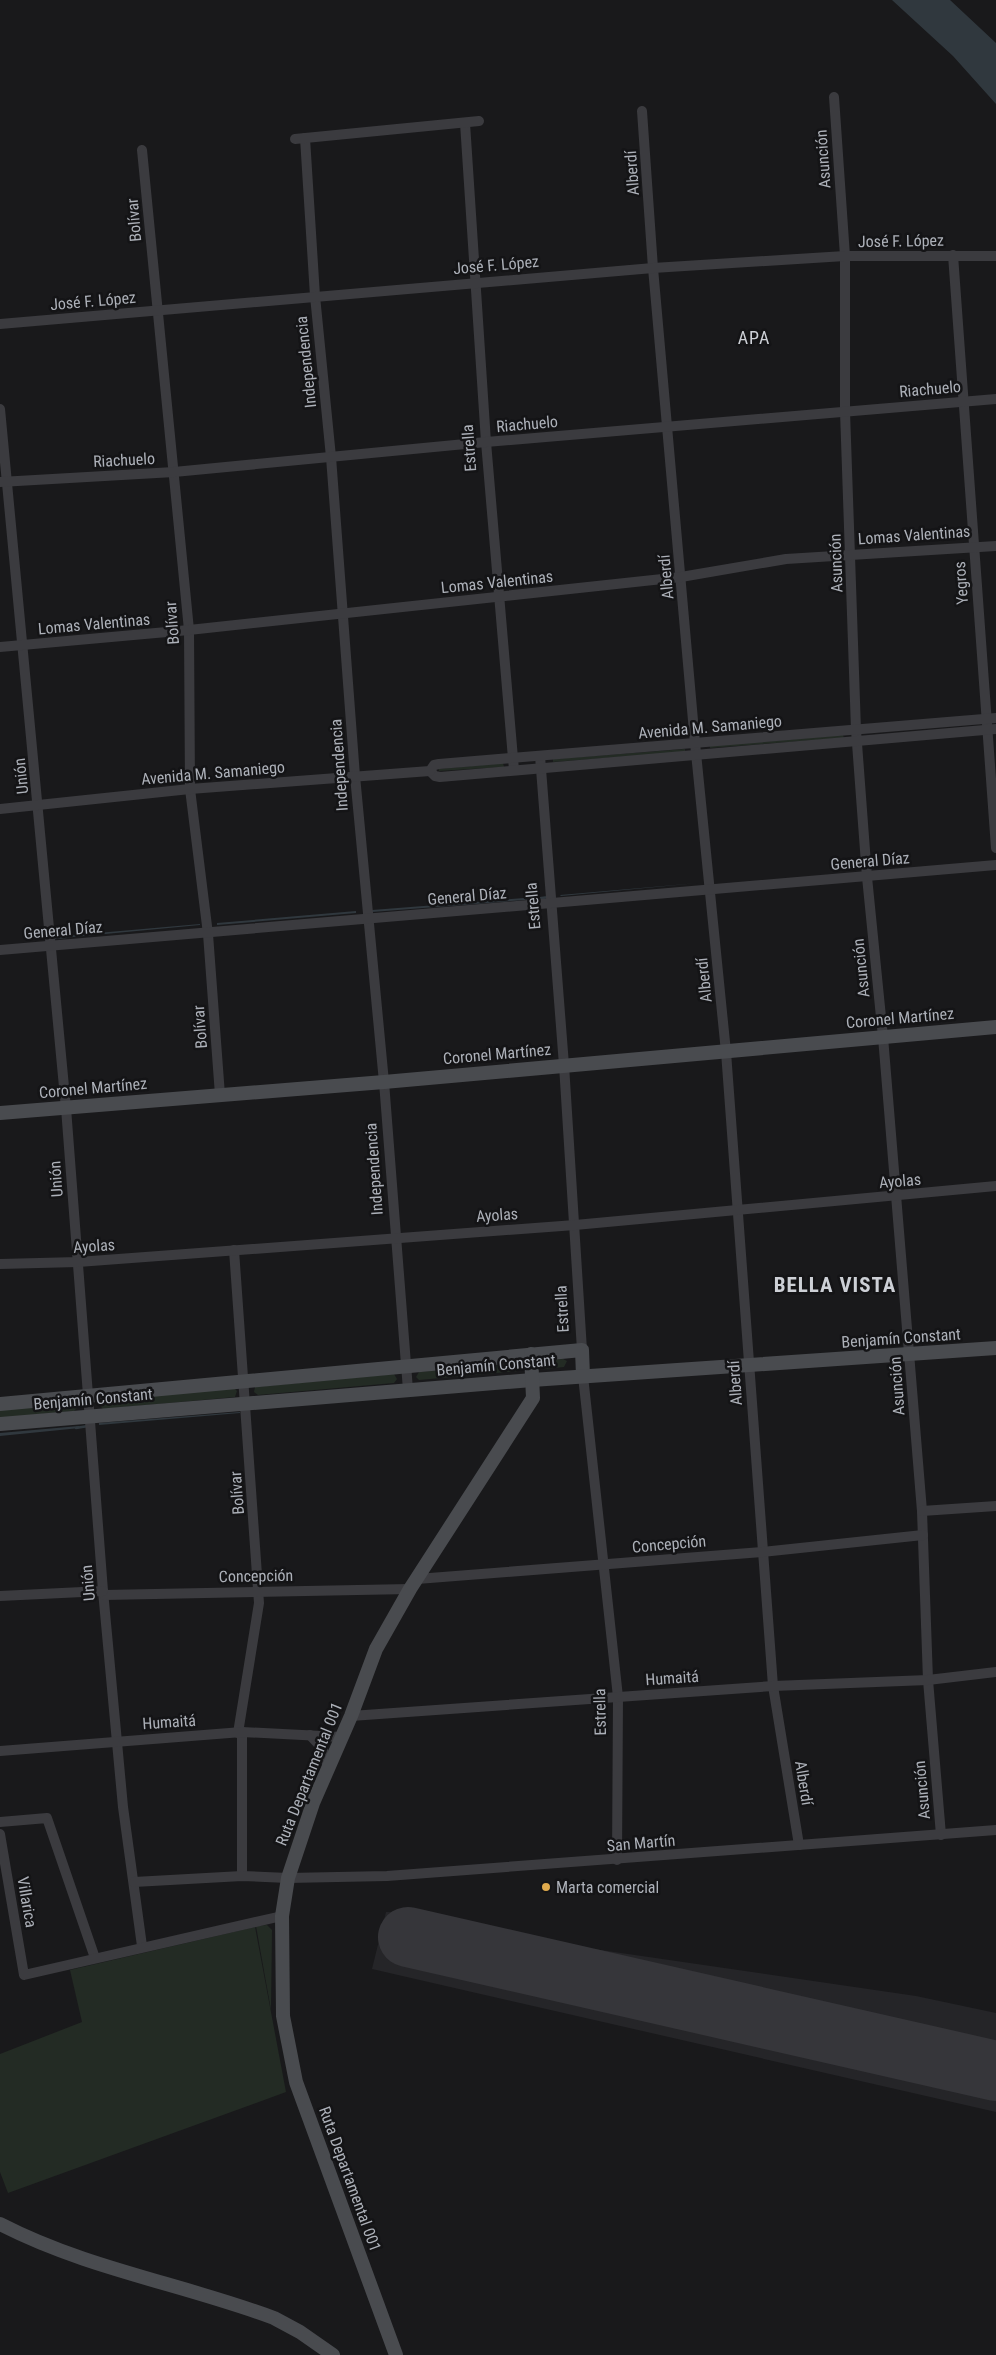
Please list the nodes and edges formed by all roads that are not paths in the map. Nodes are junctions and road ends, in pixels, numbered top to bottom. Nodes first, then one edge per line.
1 (834, 97) dead end
2 (642, 111) dead end
3 (479, 121) dead end
4 (465, 123) junction
5 (142, 150) dead end
6 (953, 255) junction
7 (845, 256) junction
8 (996, 256) edge
9 (653, 268) junction
10 (476, 282) junction
11 (315, 296) junction
12 (157, 310) junction
13 (0, 324) edge
14 (996, 399) edge
15 (962, 401) junction
16 (0, 408) edge
17 (845, 411) junction
18 (668, 427) junction
19 (486, 442) junction
20 (331, 457) junction
21 (174, 472) junction
22 (4, 481) edge
23 (973, 546) junction
24 (996, 546) edge
25 (850, 555) junction
26 (682, 578) junction
27 (500, 597) junction
28 (343, 614) junction
29 (189, 630) junction
30 (22, 645) junction
31 (0, 647) edge
32 (991, 719) edge
33 (856, 730) junction
34 (992, 730) edge
35 (857, 741) junction
36 (695, 743) junction
37 (696, 755) junction
38 (540, 756) junction
39 (513, 758) junction
40 (540, 768) junction
41 (514, 770) junction
42 (430, 771) junction
43 (355, 776) junction
44 (190, 790) junction
45 (39, 805) junction
46 (0, 809) edge
47 (996, 848) edge
48 (996, 865) edge
49 (867, 877) junction
50 (710, 889) junction
51 (549, 899) junction
52 (367, 914) junction
53 (207, 927) junction
54 (50, 941) junction
55 (0, 950) edge
56 (996, 1027) edge
57 (882, 1037) junction
58 (726, 1052) junction
59 (564, 1065) junction
60 (384, 1082) junction
61 (220, 1095) junction
62 (66, 1108) junction
63 (0, 1113) edge
64 (996, 1186) edge
65 (895, 1196) junction
66 (737, 1210) junction
67 (575, 1225) junction
68 (394, 1237) junction
69 (234, 1250) junction
70 (78, 1262) junction
71 (0, 1264) edge
72 (996, 1348) edge
73 (582, 1350) junction
74 (531, 1354) junction
75 (910, 1355) junction
76 (406, 1366) junction
77 (749, 1366) junction
78 (583, 1376) junction
79 (532, 1380) junction
80 (245, 1381) junction
81 (408, 1390) junction
82 (88, 1396) junction
83 (0, 1404) edge
84 (247, 1404) junction
85 (90, 1423) junction
86 (0, 1424) edge
87 (996, 1506) edge
88 (922, 1511) junction
89 (923, 1535) junction
90 (762, 1552) junction
91 (605, 1565) junction
92 (413, 1584) junction
93 (259, 1590) junction
94 (103, 1593) junction
95 (0, 1596) edge
96 (996, 1672) edge
97 (928, 1680) junction
98 (773, 1686) junction
99 (618, 1697) junction
100 (351, 1716) junction
101 (240, 1732) junction
102 (310, 1735) junction
103 (341, 1737) junction
104 (117, 1741) junction
105 (0, 1751) edge
106 (328, 1768) junction
107 (0, 1822) edge
108 (996, 1830) edge
109 (0, 1834) edge
110 (941, 1835) junction
111 (799, 1845) junction
112 (617, 1860) junction
113 (242, 1876) junction
114 (288, 1878) junction
115 (134, 1882) junction
116 (282, 1916) junction
117 (142, 1946) junction
118 (95, 1958) junction
119 (0, 2224) edge
120 (333, 2355) edge
121 (396, 2355) edge

1 - 7 street, Asunción
2 - 9 street, Alberdí
3 - 4 street, Independencia
4 - 10 street, Estrella
4 - 11 street, Independencia
5 - 12 street, Bolívar
6 - 7 street, José F. López
6 - 8 street, José F. López
6 - 15 street, Yegros
7 - 9 street, José F. López
7 - 17 street, Asunción
9 - 10 street, José F. López
9 - 18 street, Alberdí
10 - 11 street, José F. López
10 - 19 street, Estrella
11 - 12 street, José F. López
11 - 20 street, Independencia
12 - 13 street, José F. López
12 - 21 street, Bolívar
14 - 15 street, Riachuelo
15 - 17 street, Riachuelo
15 - 23 street, Yegros
16 - 22 street, Unión
17 - 18 street, Riachuelo
17 - 25 street, Asunción
18 - 19 street, Riachuelo
18 - 26 street, Alberdí
19 - 20 street, Riachuelo
19 - 27 street, Estrella
20 - 21 street, Riachuelo
20 - 28 street, Independencia
21 - 22 street, Riachuelo
21 - 29 street, Bolívar
22 - 30 street, Unión
23 - 24 street, Lomas Valentinas
23 - 25 street, Lomas Valentinas
23 - 32 street, Yegros
25 - 26 street, Lomas Valentinas
25 - 33 street, Asunción
26 - 27 street, Lomas Valentinas
26 - 36 street, Alberdí
27 - 28 street, Lomas Valentinas
27 - 39 street, Estrella
28 - 29 street, Lomas Valentinas
28 - 43 street, Independencia
29 - 30 street, Lomas Valentinas
29 - 44 street, Bolívar
30 - 31 street, Lomas Valentinas
30 - 45 street, Unión
32 - 33 street, Avenida M. Samaniego
32 - 34 street, Yegros
33 - 35 street, Asunción
33 - 36 street, Avenida M. Samaniego
34 - 35 street, Avenida M. Samaniego
34 - 47 street, Yegros
35 - 37 street, Avenida M. Samaniego
35 - 49 street, Asunción
36 - 37 street, Alberdí
36 - 38 street, Avenida M. Samaniego
37 - 40 street, Avenida M. Samaniego
37 - 50 street, Alberdí
38 - 39 street, Avenida M. Samaniego
38 - 40 street, Estrella
39 - 41 street, Estrella
39 - 42 street, Avenida M. Samaniego
40 - 41 street, Avenida M. Samaniego
40 - 51 street, Estrella
41 - 42 street, Avenida M. Samaniego
42 - 43 street, Avenida M. Samaniego
43 - 44 street, Avenida M. Samaniego
43 - 52 street, Independencia
44 - 45 street, Avenida M. Samaniego
44 - 53 street, Bolívar
45 - 46 street, Avenida M. Samaniego
45 - 54 street, Unión
48 - 49 street, General Díaz
49 - 50 street, General Díaz
49 - 57 street, Asunción
50 - 51 street, General Díaz
50 - 58 street, Alberdí
51 - 52 street, General Díaz
51 - 59 street, Estrella
52 - 53 street, General Díaz
52 - 60 street, Independencia
53 - 54 street, General Díaz
53 - 61 street, Bolívar
54 - 55 street, General Díaz
54 - 62 street, Unión
56 - 57 street, Coronel Martínez
57 - 58 street, Coronel Martínez
57 - 65 street, Asunción
58 - 59 street, Coronel Martínez
58 - 66 street, Alberdí
59 - 60 street, Coronel Martínez
59 - 67 street, Estrella
60 - 61 street, Coronel Martínez
60 - 68 street, Independencia
61 - 62 street, Coronel Martínez
62 - 63 street, Coronel Martínez
62 - 70 street, Unión
64 - 65 street, Ayolas
65 - 66 street, Ayolas
65 - 75 street, Asunción
66 - 67 street, Ayolas
66 - 77 street, Alberdí
67 - 68 street, Ayolas
67 - 73 street, Estrella
68 - 69 street, Ayolas
68 - 76 street, Independencia
69 - 70 street, Ayolas
69 - 80 street, Bolívar
70 - 71 street, Ayolas
70 - 82 street, Unión
72 - 75 street, Benjamín Constant
73 - 74 street, Benjamín Constant
73 - 78 street, Estrella
74 - 76 street, Benjamín Constant
74 - 79 street, Ruta Departamental 001
75 - 77 street, Benjamín Constant
75 - 88 street, Asunción
76 - 80 street, Benjamín Constant
76 - 81 street, Independencia
77 - 78 street, Benjamín Constant
77 - 90 street, Alberdí
78 - 79 street, Benjamín Constant
78 - 91 street, Estrella
79 - 81 street, Benjamín Constant
79 - 92 street, Ruta Departamental 001
80 - 82 street, Benjamín Constant
80 - 84 street, Bolívar
81 - 84 street, Benjamín Constant
82 - 83 street, Benjamín Constant
82 - 85 street, Unión
84 - 85 street, Benjamín Constant
84 - 93 street, Bolívar
85 - 86 street, Benjamín Constant
85 - 94 street, Unión
87 - 88 street
88 - 89 street, Asunción
89 - 90 street, Concepción
89 - 97 street, Asunción
90 - 91 street, Concepción
90 - 98 street, Alberdí
91 - 92 street, Concepción
91 - 99 street, Estrella
92 - 93 street, Concepción
92 - 100 street, Ruta Departamental 001
93 - 94 street, Concepción
93 - 101 street, Bolívar
94 - 95 street, Concepción
94 - 104 street, Unión
96 - 97 street, Humaitá
97 - 98 street, Humaitá
97 - 110 street, Asunción
98 - 99 street, Humaitá
98 - 111 street, Alberdí
99 - 100 street, Humaitá
99 - 112 street, Estrella
100 - 103 street, Ruta Departamental 001
101 - 102 street, Humaitá
101 - 104 street, Humaitá
101 - 113 street, Bolívar
102 - 103 street, Humaitá
102 - 106 street
103 - 106 street, Ruta Departamental 001
104 - 105 street, Humaitá
104 - 115 street, Unión
106 - 114 street, Ruta Departamental 001
107 - 118 street
108 - 110 street, San Martín
109 - 118 street, Villarica
110 - 111 street, San Martín
111 - 112 street, San Martín
112 - 114 street, San Martín
113 - 114 street, San Martín
113 - 115 street, San Martín
114 - 116 street, Ruta Departamental 001
115 - 117 street, Unión
116 - 117 street
116 - 121 street, Ruta Departamental 001
117 - 118 street
119 - 120 street

